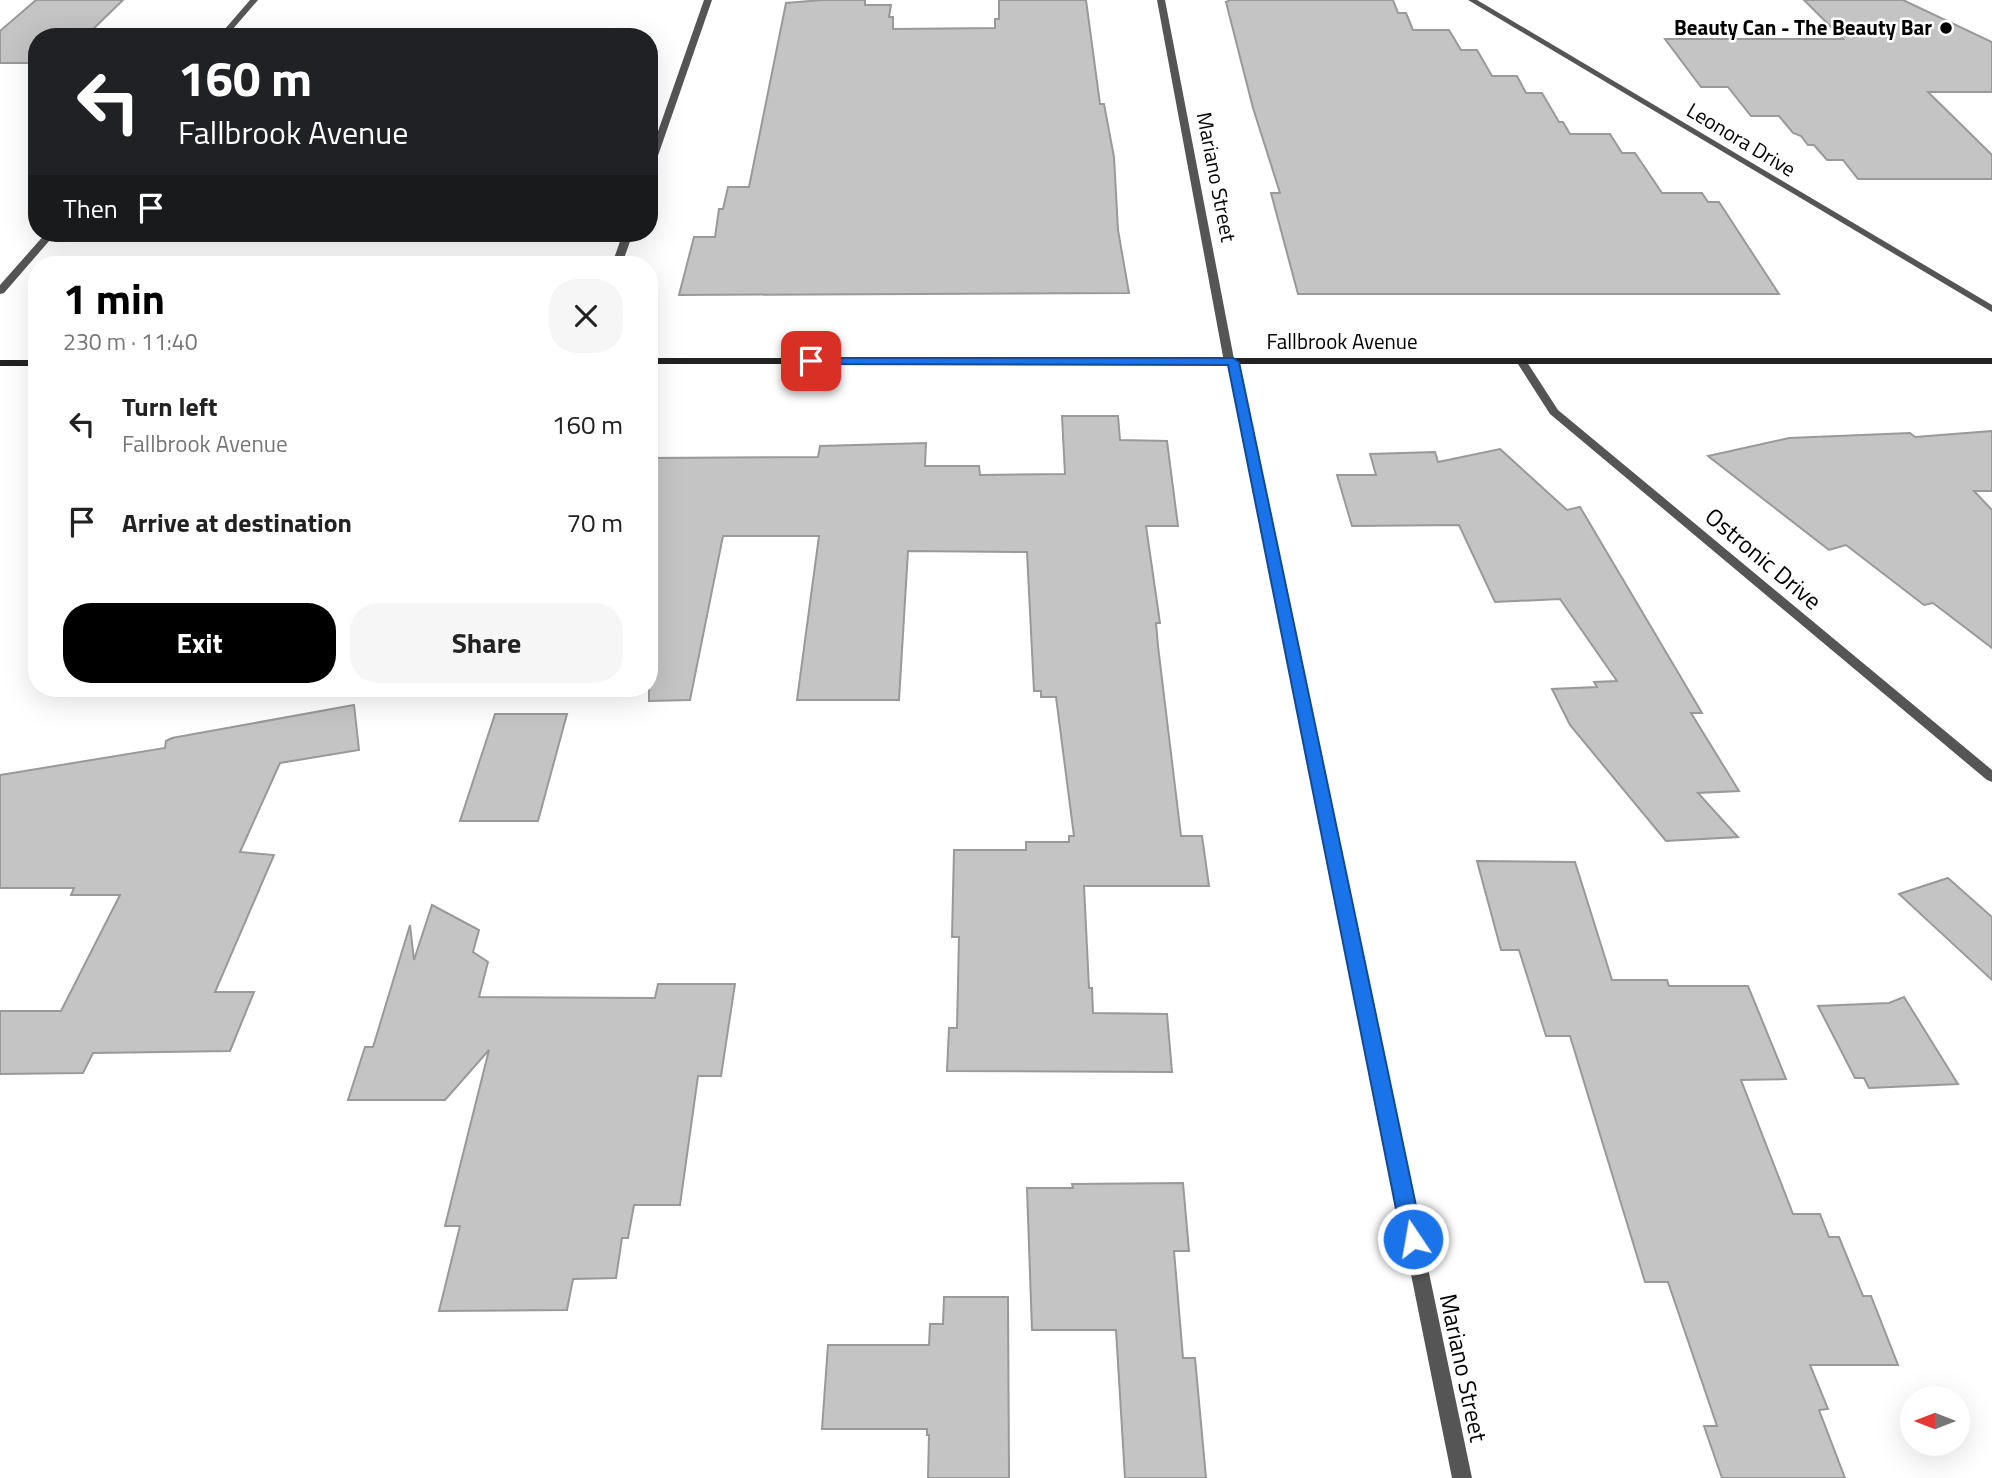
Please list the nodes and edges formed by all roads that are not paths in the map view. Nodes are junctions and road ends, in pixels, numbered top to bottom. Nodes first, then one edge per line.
1 (254, 0) edge
2 (708, 0) edge
3 (1161, 0) edge
4 (1472, 0) edge
5 (230, 28) edge
6 (658, 144) edge
7 (43, 242) edge
8 (31, 256) edge
9 (28, 259) edge
10 (0, 291) edge
11 (1992, 309) edge
12 (658, 361) edge
13 (1521, 361) junction
14 (1992, 361) edge
15 (1231, 362) junction
16 (0, 363) edge
17 (28, 363) edge
18 (1992, 777) edge
19 (1462, 1478) edge

1 - 5 street
2 - 6 street
3 - 15 street, Mariano Street
4 - 11 street, Leonora Drive
7 - 8 street
9 - 10 street
12 - 15 main road, Fallbrook Avenue
13 - 14 main road, Fallbrook Avenue
13 - 15 main road, Fallbrook Avenue
13 - 18 street, Ostronic Drive
15 - 19 street, Mariano Street
16 - 17 main road

